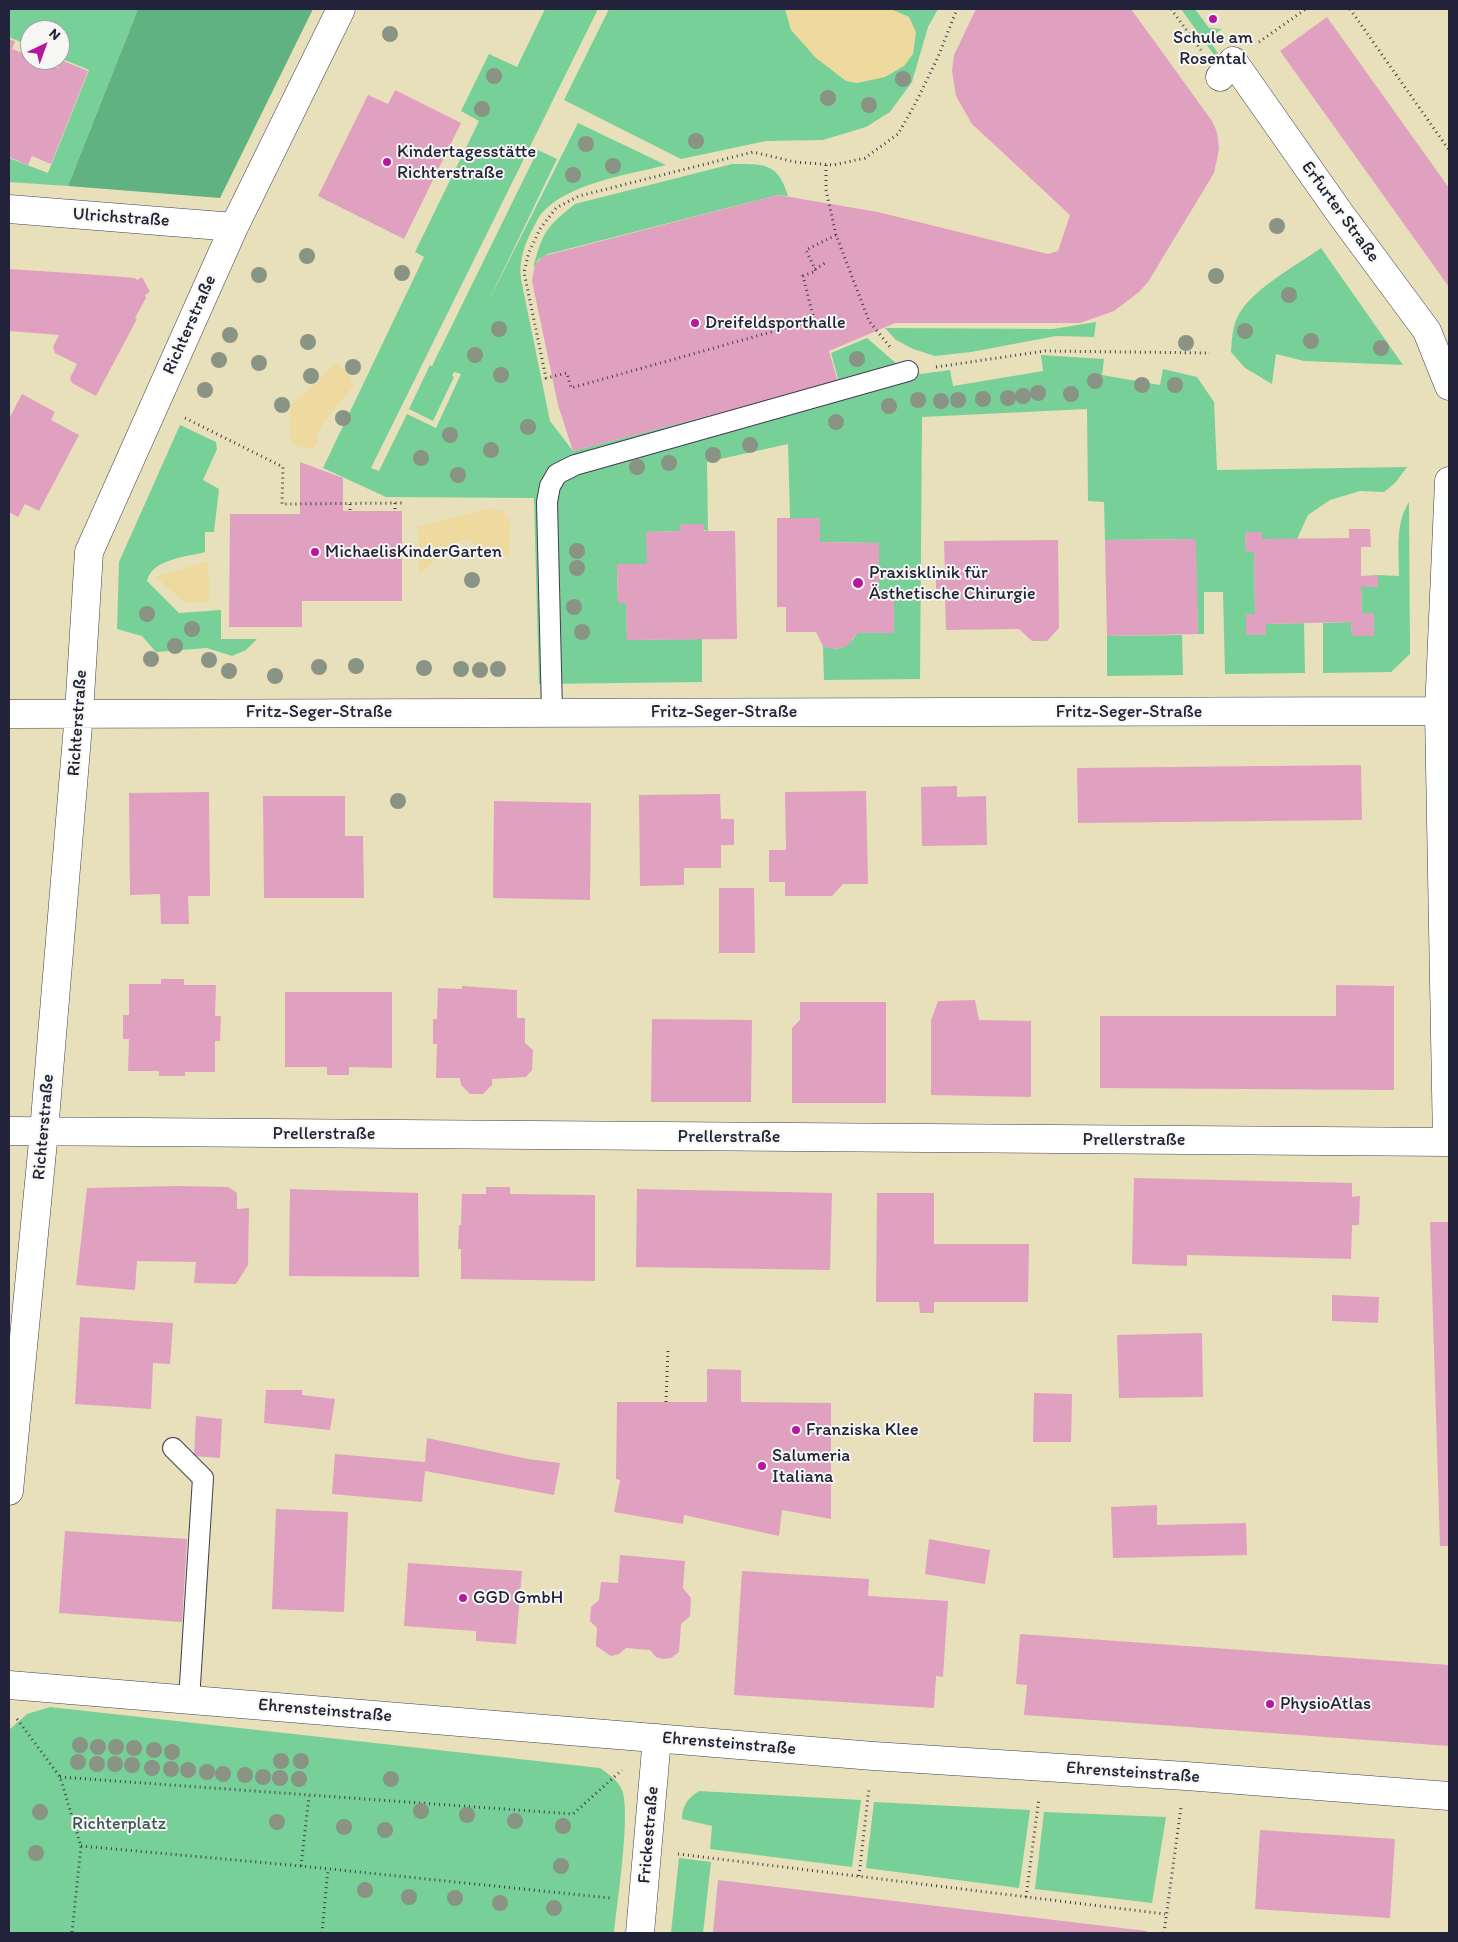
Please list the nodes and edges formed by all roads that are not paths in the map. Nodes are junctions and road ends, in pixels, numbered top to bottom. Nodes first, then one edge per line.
1 (341, 9) edge
2 (1227, 69) road end
3 (9, 210) edge
4 (234, 226) junction
5 (908, 371) road end
6 (1449, 386) edge
7 (1449, 482) edge
8 (552, 712) junction
9 (1439, 712) junction
10 (79, 713) junction
11 (9, 714) edge
12 (9, 1131) edge
13 (44, 1131) junction
14 (1448, 1142) edge
15 (173, 1448) dead end
16 (9, 1491) edge
17 (9, 1685) edge
18 (189, 1700) junction
19 (657, 1738) junction
20 (1449, 1796) edge
21 (640, 1933) edge

1 - 4 street, Richterstraße
2 - 6 street, Erfurter Straße
3 - 4 street, Ulrichstraße
4 - 10 street, Richterstraße
5 - 8 lane
7 - 9 street
8 - 9 street, Fritz-Seger-Straße
8 - 10 street, Fritz-Seger-Straße
9 - 14 street
10 - 11 street, Fritz-Seger-Straße
10 - 13 street, Richterstraße
12 - 13 street, Prellerstraße
13 - 14 street, Prellerstraße
13 - 16 street, Richterstraße
15 - 18 lane
17 - 18 street, Ehrensteinstraße
18 - 19 street, Ehrensteinstraße
19 - 20 street, Ehrensteinstraße
19 - 21 street, Frickestraße

